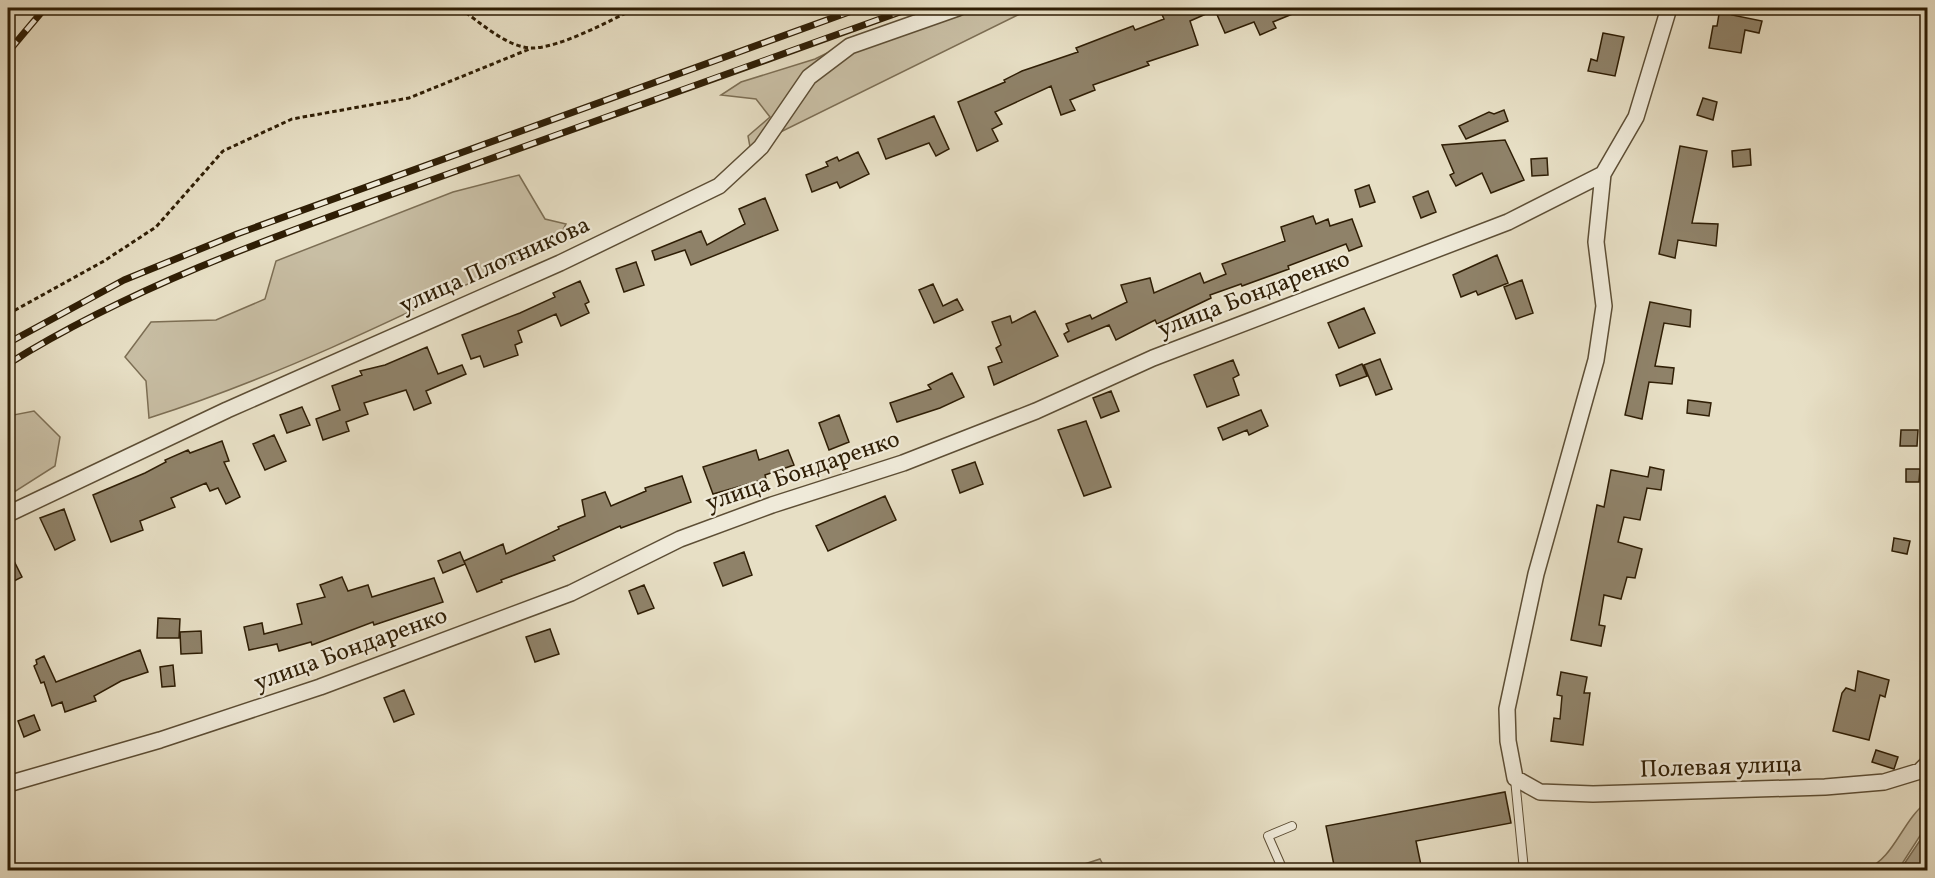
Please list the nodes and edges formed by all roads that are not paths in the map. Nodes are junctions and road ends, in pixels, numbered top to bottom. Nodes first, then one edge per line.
1 (958, 8) edge
2 (1669, 8) edge
3 (1603, 174) junction
4 (8, 514) edge
5 (1928, 763) edge
6 (1515, 778) junction
7 (8, 784) edge
8 (1292, 826) dead end
9 (1283, 870) edge
10 (1524, 870) edge

1 - 4 street, улица Плотникова
2 - 3 street
3 - 6 street
3 - 7 street, улица Бондаренко
5 - 6 street, Полевая улица
6 - 10 lane
8 - 9 lane

